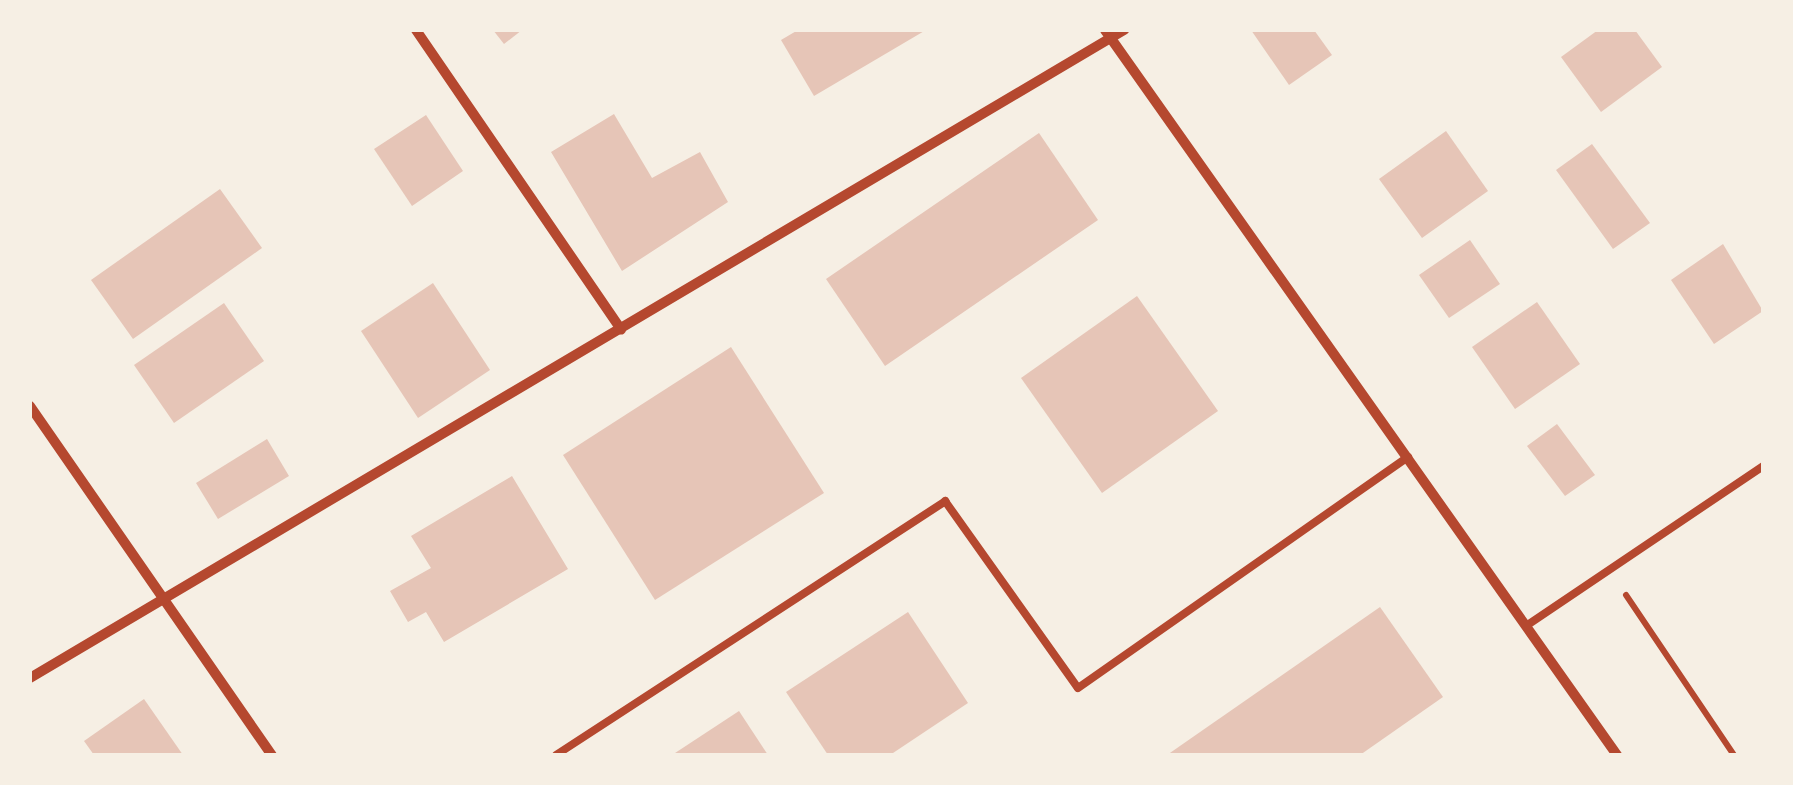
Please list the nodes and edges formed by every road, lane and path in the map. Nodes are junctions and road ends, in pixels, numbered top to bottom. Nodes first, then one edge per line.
1 (416, 30) edge
2 (1124, 30) edge
3 (1109, 35) edge
4 (621, 329) junction
5 (30, 406) edge
6 (1408, 457) junction
7 (1763, 466) edge
8 (1609, 570) junction
9 (166, 602) junction
10 (1526, 626) junction
11 (30, 678) edge
12 (272, 755) edge
13 (556, 755) edge
14 (1617, 755) edge
15 (1734, 755) edge

1 - 4 street
2 - 3 street
3 - 4 street
3 - 6 street
4 - 9 street
5 - 9 street
6 - 10 street
6 - 13 lane
7 - 8 lane
8 - 10 lane
8 - 15 path
9 - 11 street
9 - 12 street
10 - 14 street

